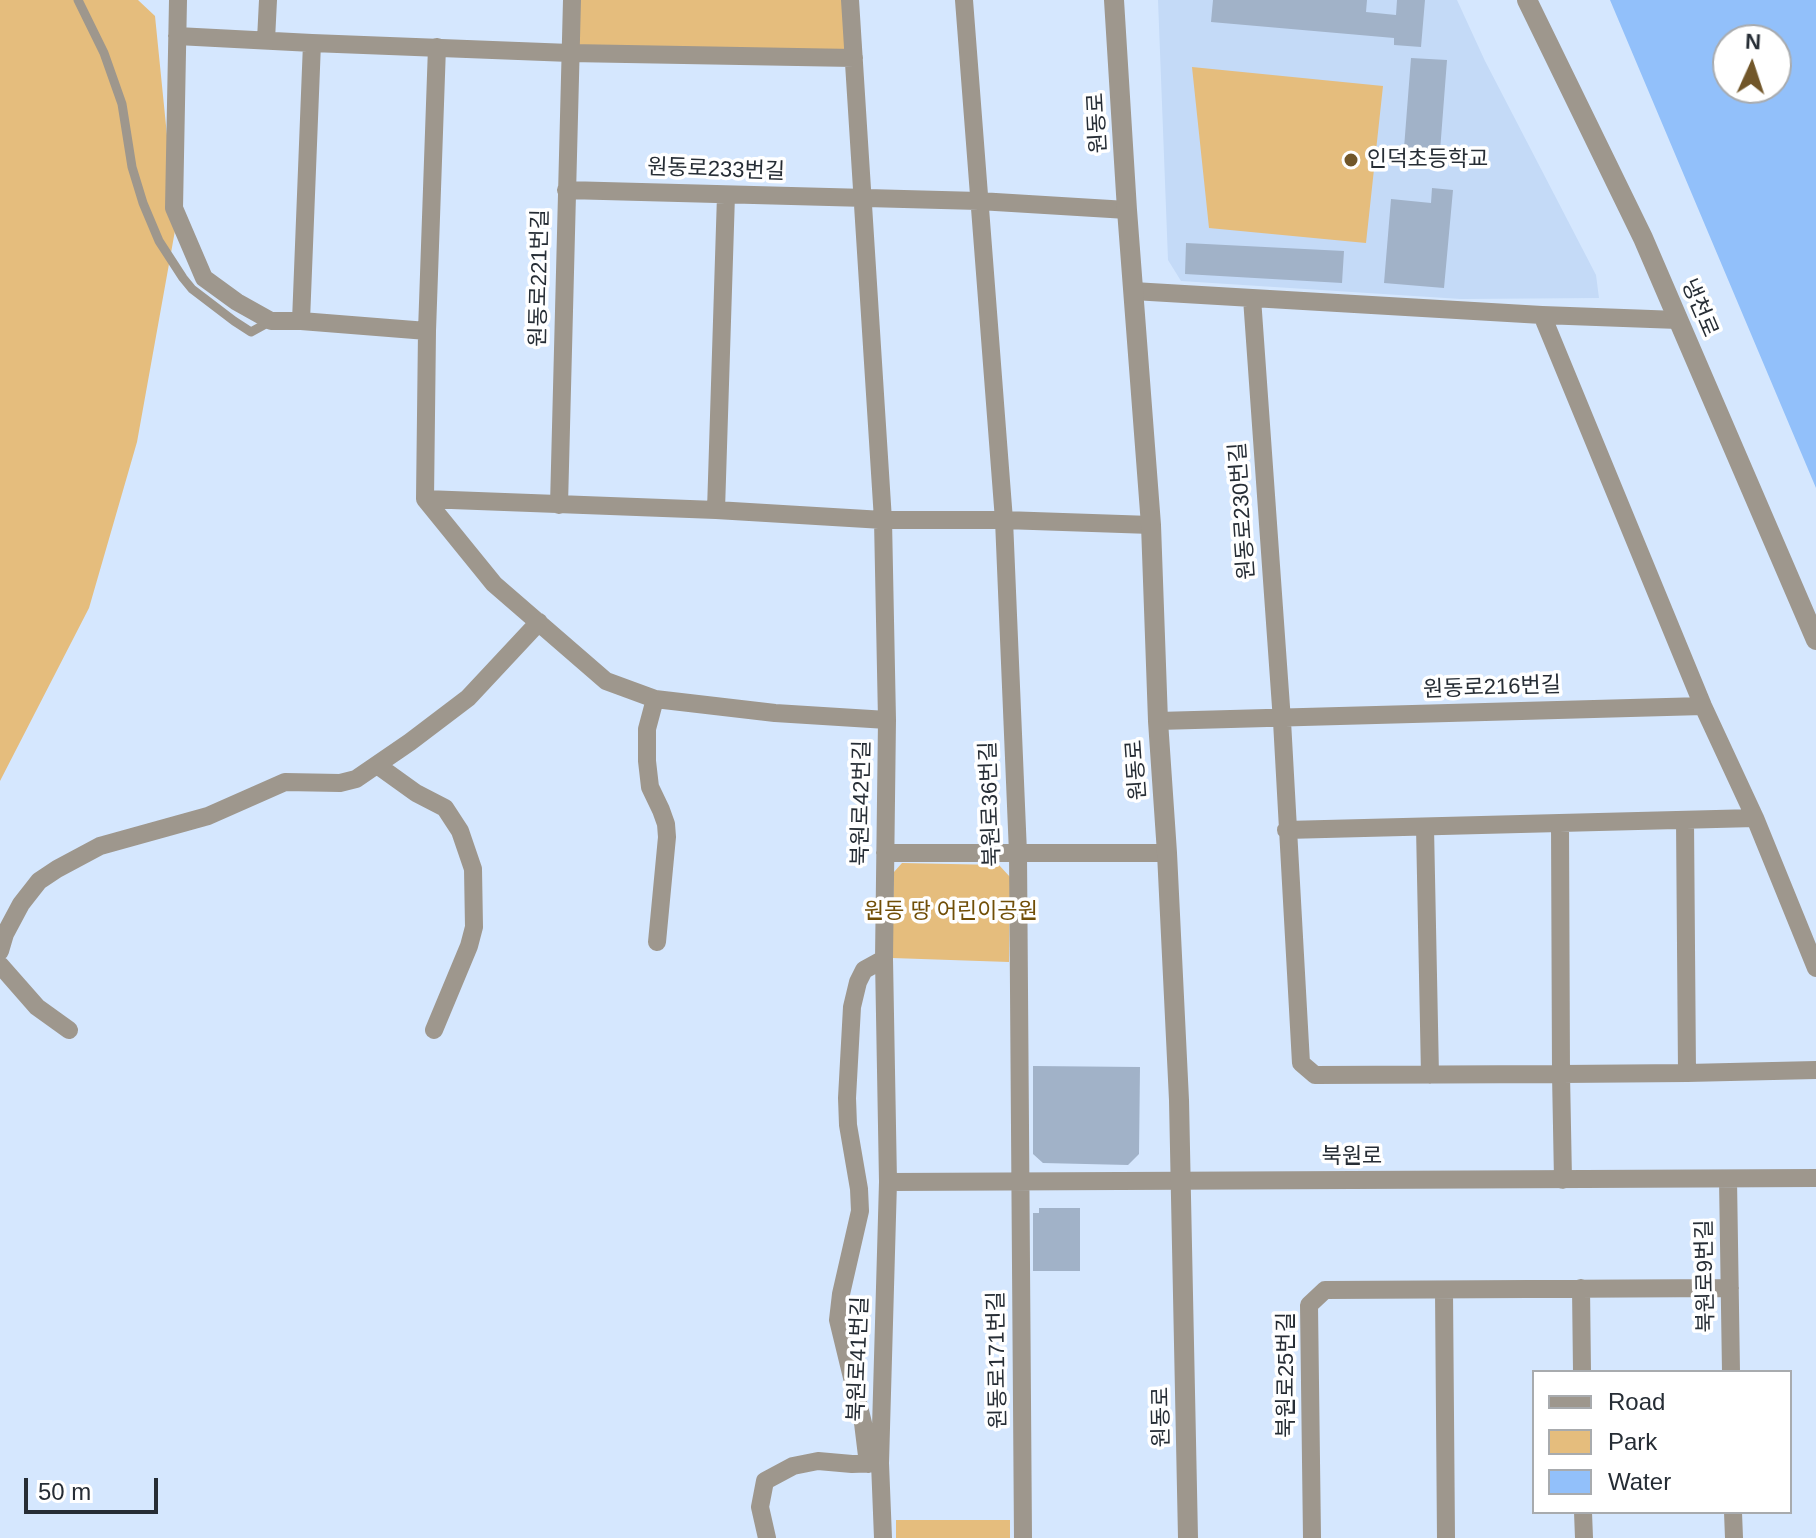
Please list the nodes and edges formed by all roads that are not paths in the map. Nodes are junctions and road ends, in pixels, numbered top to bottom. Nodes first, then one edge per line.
1 (78, 0) edge
2 (178, 0) edge
3 (268, 0) edge
4 (572, 0) edge
5 (850, 0) edge
6 (964, 0) edge
7 (1114, 0) edge
8 (1527, 0) edge
9 (177, 36) junction
10 (266, 40) junction
11 (312, 43) junction
12 (437, 47) junction
13 (570, 53) junction
14 (854, 58) junction
15 (566, 190) junction
16 (726, 195) junction
17 (863, 199) junction
18 (979, 201) junction
19 (1127, 210) junction
20 (1133, 291) junction
21 (1252, 298) junction
22 (1542, 315) junction
23 (1678, 320) junction
24 (271, 321) junction
25 (301, 321) junction
26 (427, 331) junction
27 (425, 499) junction
28 (559, 505) junction
29 (716, 510) junction
30 (883, 520) junction
31 (1004, 520) junction
32 (1151, 525) junction
33 (539, 622) junction
34 (1816, 640) edge
35 (655, 699) junction
36 (1703, 706) junction
37 (1282, 719) junction
38 (887, 720) junction
39 (1158, 721) junction
40 (377, 765) junction
41 (1755, 818) junction
42 (1685, 820) junction
43 (1560, 824) junction
44 (1425, 827) junction
45 (1286, 830) junction
46 (885, 853) junction
47 (1018, 853) junction
48 (1167, 853) junction
49 (657, 942) dead end
50 (0, 951) edge
51 (884, 959) junction
52 (0, 965) edge
53 (1816, 968) edge
54 (69, 1030) dead end
55 (434, 1030) dead end
56 (1816, 1070) edge
57 (1687, 1073) junction
58 (1561, 1074) junction
59 (1430, 1075) junction
60 (1816, 1178) edge
61 (1728, 1179) junction
62 (1563, 1180) junction
63 (1180, 1181) junction
64 (888, 1182) junction
65 (1020, 1182) junction
66 (1581, 1288) junction
67 (1730, 1288) junction
68 (1444, 1291) junction
69 (1582, 1370) edge
70 (1731, 1370) edge
71 (874, 1464) junction
72 (1583, 1514) edge
73 (1733, 1514) edge
74 (767, 1538) edge
75 (883, 1538) edge
76 (1023, 1538) edge
77 (1188, 1538) edge
78 (1312, 1538) edge
79 (1446, 1538) edge
80 (1584, 1538) edge
81 (1734, 1538) edge

1 - 24 lane
2 - 9 street
3 - 10 street
4 - 13 street, 원동로221번길
5 - 14 street
6 - 18 street
7 - 19 street, 원동로
8 - 23 street, 냉천로
9 - 10 street
9 - 24 street
10 - 11 street
11 - 12 street
11 - 25 street
12 - 13 street
12 - 26 street
13 - 14 street
13 - 15 street, 원동로221번길
14 - 17 street
15 - 16 street, 원동로233번길
15 - 28 street, 원동로221번길
16 - 17 street, 원동로233번길
16 - 29 street
17 - 18 street, 원동로233번길
17 - 30 street
18 - 19 street, 원동로233번길
18 - 31 street
19 - 20 street, 원동로
20 - 21 street
20 - 32 street, 원동로
21 - 22 street
21 - 37 street, 원동로230번길
22 - 23 street
22 - 36 street
23 - 34 street, 냉천로
24 - 25 street
25 - 26 street
26 - 27 street
27 - 28 street
27 - 33 street
28 - 29 street
29 - 30 street
30 - 31 street
30 - 38 street, 북원로42번길
31 - 32 street
31 - 47 street, 북원로36번길
32 - 39 street, 원동로
33 - 35 street
33 - 40 street
35 - 38 street
35 - 49 street
36 - 37 street, 원동로216번길
36 - 41 street
37 - 39 street, 원동로216번길
37 - 45 street
38 - 46 street, 북원로42번길
39 - 48 street, 원동로
40 - 50 street
40 - 55 street
41 - 42 street
41 - 53 street
42 - 43 street
42 - 57 street
43 - 44 street
43 - 58 street
44 - 45 street
44 - 59 street
45 - 59 street
46 - 47 street
46 - 51 street, 북원로42번길
47 - 48 street
47 - 65 street, 북원로36번길
48 - 63 street, 원동로
51 - 64 street, 북원로42번길
51 - 71 street
52 - 54 street
56 - 57 street
57 - 58 street
58 - 59 street
58 - 62 street
60 - 61 street, 북원로
61 - 62 street, 북원로
61 - 67 street, 북원로9번길
62 - 63 street, 북원로
63 - 65 street, 북원로
63 - 77 street, 원동로
64 - 65 street, 북원로
64 - 71 street, 북원로41번길
65 - 76 street, 원동로171번길
66 - 67 street, 북원로25번길
66 - 68 street, 북원로25번길
66 - 69 street
67 - 70 street, 북원로9번길
68 - 78 street, 북원로25번길
68 - 79 street
71 - 74 street
71 - 75 street, 북원로41번길
72 - 80 street
73 - 81 street

